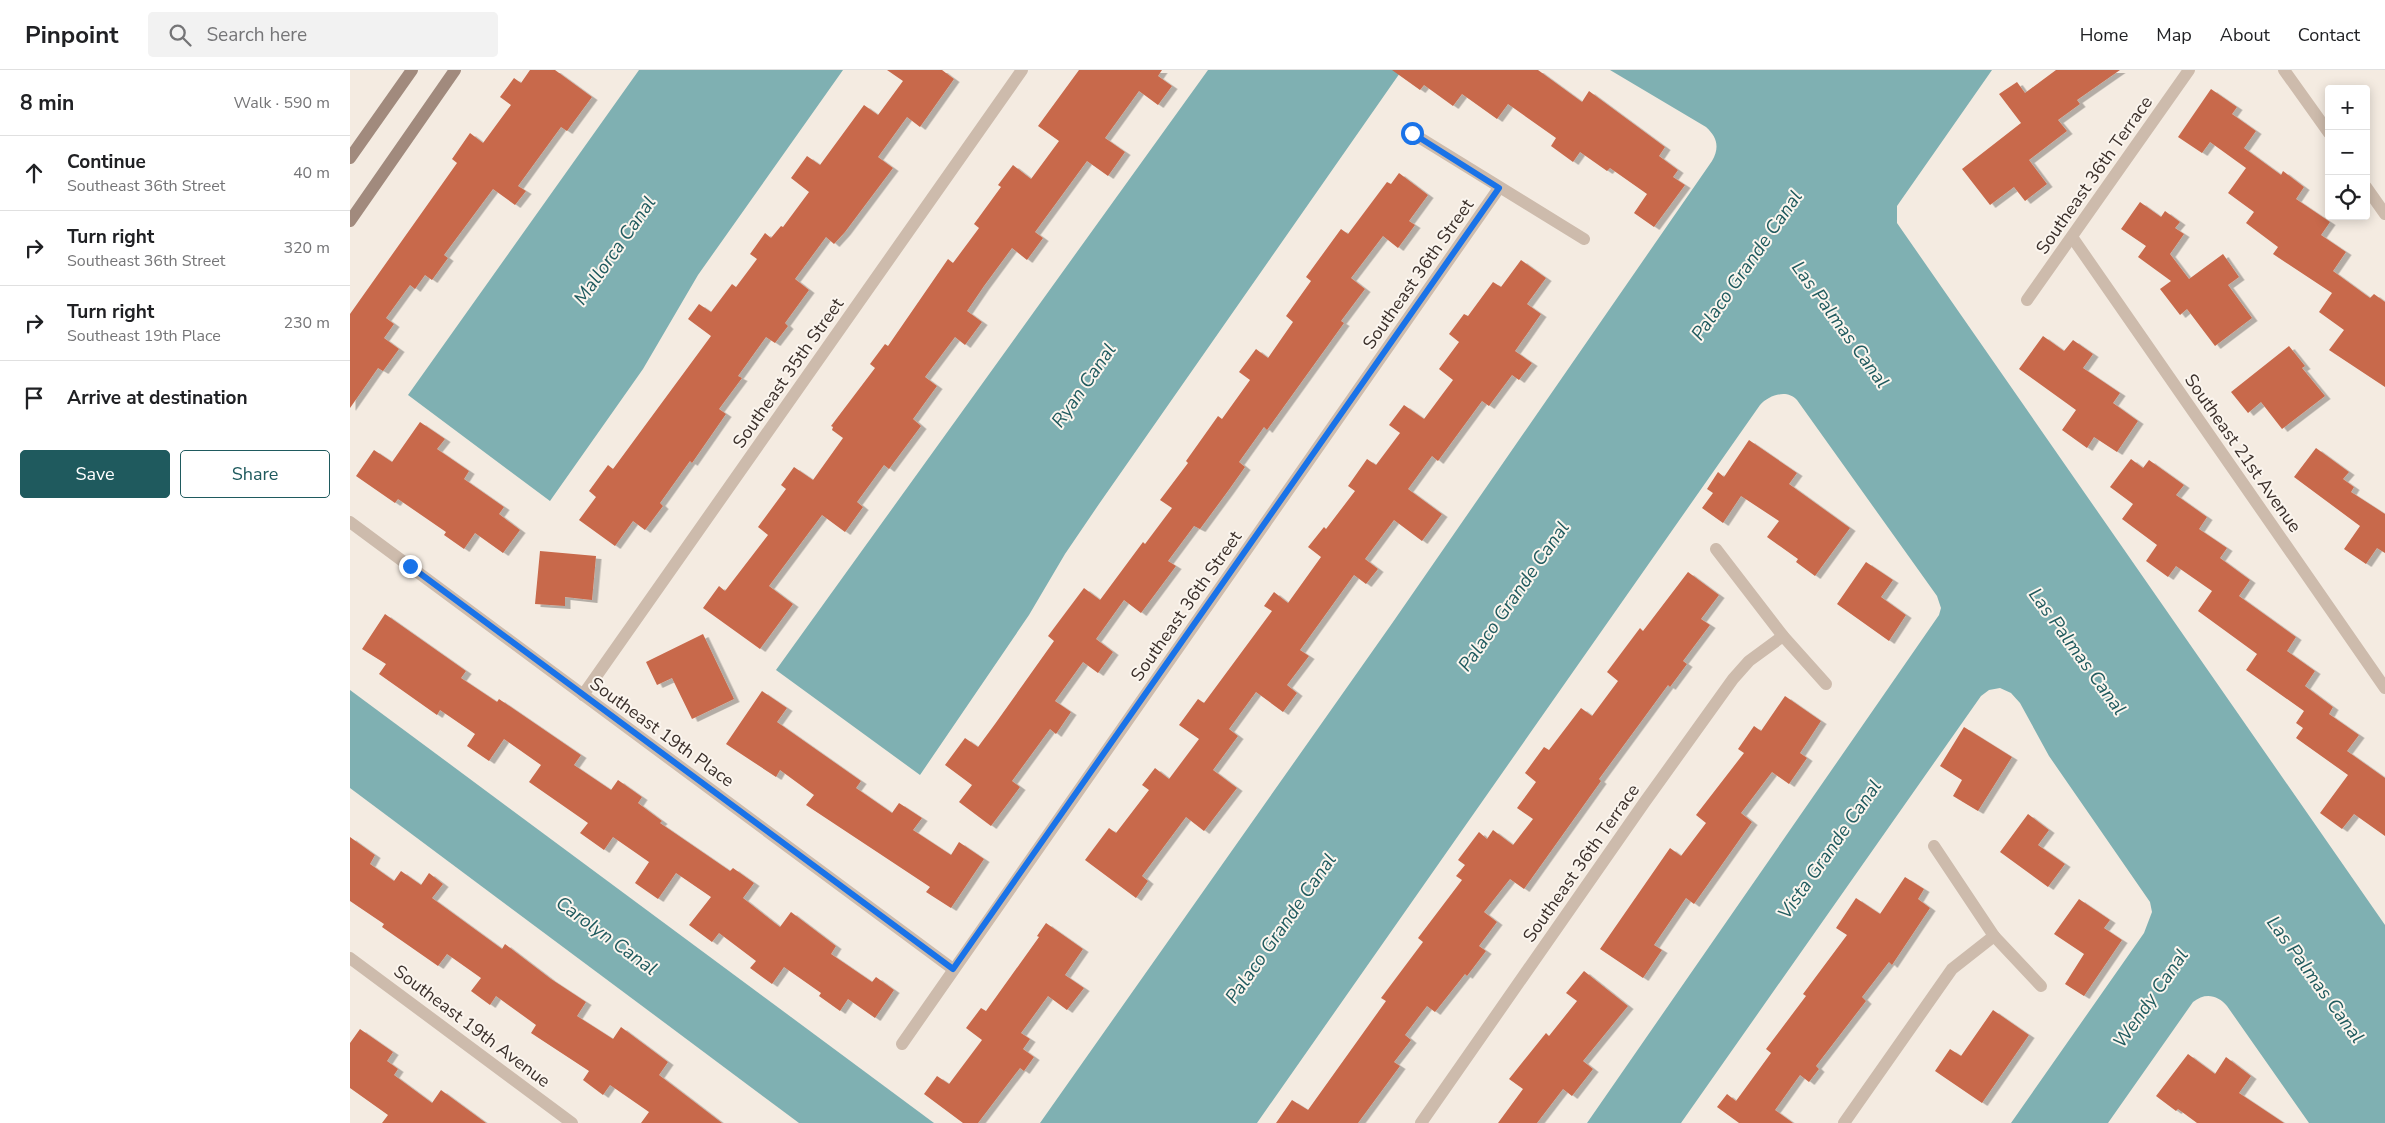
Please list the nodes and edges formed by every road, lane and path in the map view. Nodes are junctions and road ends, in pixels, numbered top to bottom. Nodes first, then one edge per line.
1 (412, 70) edge
2 (456, 70) edge
3 (1022, 70) edge
4 (2190, 70) edge
5 (2284, 70) edge
6 (2327, 130) edge
7 (1412, 133) dead end
8 (350, 158) edge
9 (1499, 188) junction
10 (2370, 193) edge
11 (2385, 214) edge
12 (350, 220) edge
13 (2072, 237) junction
14 (1584, 239) dead end
15 (2027, 300) dead end
16 (350, 522) edge
17 (1716, 549) dead end
18 (1783, 636) junction
19 (1826, 684) dead end
20 (2385, 688) edge
21 (583, 695) junction
22 (1934, 846) dead end
23 (1994, 936) junction
24 (350, 958) edge
25 (953, 969) junction
26 (2041, 986) dead end
27 (902, 1044) dead end
28 (572, 1123) edge
29 (1421, 1123) edge
30 (1844, 1123) edge

1 - 8 street
2 - 12 street
3 - 21 street, Southeast 35th Street
4 - 13 street, Southeast 36th Terrace
5 - 6 street
7 - 9 street
9 - 14 street
9 - 25 street, Southeast 36th Street
10 - 11 street
13 - 15 street, Southeast 36th Terrace
13 - 20 street, Southeast 21st Avenue
16 - 21 street, Southeast 19th Place
17 - 18 street
18 - 19 street
18 - 29 street, Southeast 36th Terrace
21 - 25 street, Southeast 19th Place
22 - 23 street
23 - 26 street
23 - 30 street
24 - 28 street, Southeast 19th Avenue
25 - 27 street, Southeast 36th Street

